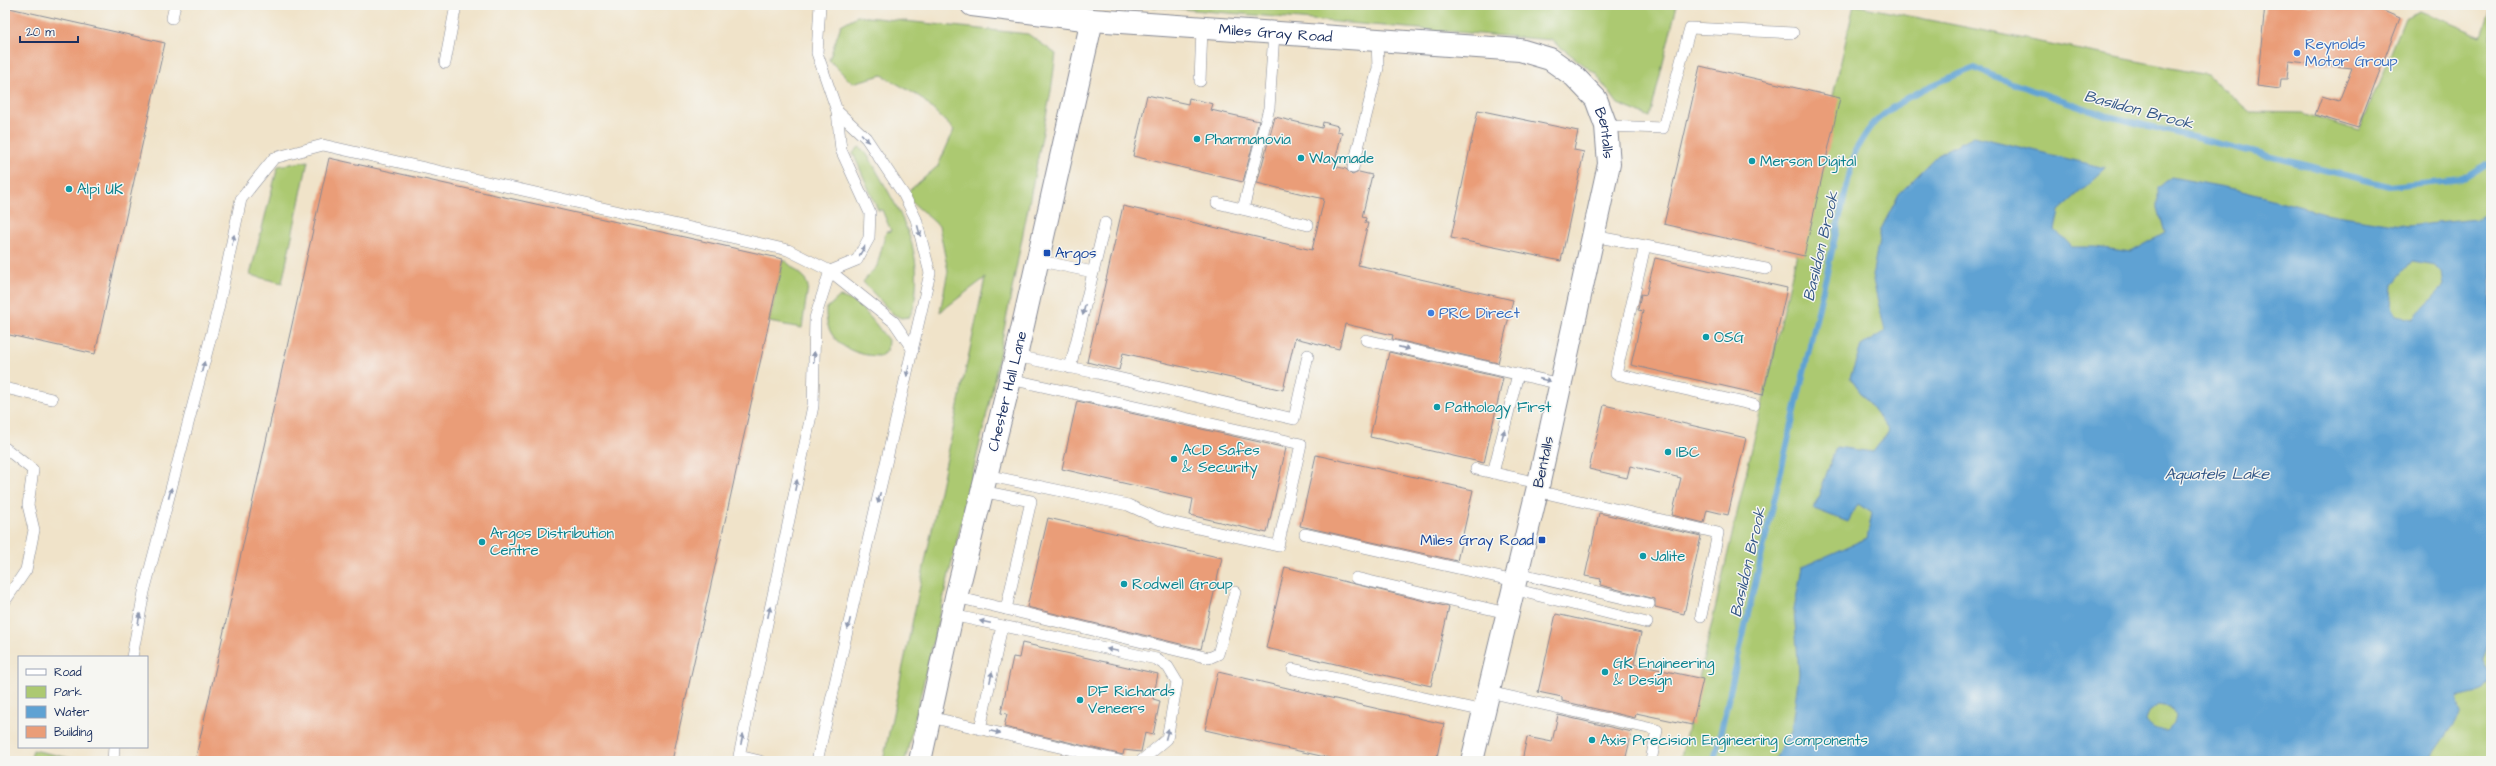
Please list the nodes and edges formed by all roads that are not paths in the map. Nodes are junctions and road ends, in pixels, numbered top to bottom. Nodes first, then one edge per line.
1 (175, 5) edge
2 (456, 5) edge
3 (820, 5) edge
4 (972, 5) edge
5 (172, 18) dead end
6 (1092, 20) junction
7 (1202, 28) junction
8 (1274, 33) junction
9 (1793, 33) dead end
10 (1377, 40) junction
11 (445, 63) dead end
12 (1574, 76) joint
13 (1200, 81) dead end
14 (837, 111) junction
15 (1606, 126) junction
16 (1353, 168) dead end
17 (1217, 203) dead end
18 (1243, 209) junction
19 (1105, 223) dead end
20 (1308, 225) dead end
21 (1593, 236) junction
22 (1645, 246) junction
23 (1036, 260) junction
24 (1766, 269) dead end
25 (830, 271) junction
26 (1093, 272) junction
27 (1366, 340) dead end
28 (913, 350) junction
29 (1308, 355) dead end
30 (1016, 356) junction
31 (1070, 368) junction
32 (1518, 374) junction
33 (1010, 379) junction
34 (1561, 384) junction
35 (5, 388) edge
36 (52, 399) dead end
37 (1754, 405) dead end
38 (5, 448) edge
39 (1476, 469) dead end
40 (1493, 473) junction
41 (983, 483) junction
42 (1538, 487) junction
43 (1305, 534) dead end
44 (1356, 578) dead end
45 (1515, 581) junction
46 (1234, 592) dead end
47 (5, 601) edge
48 (1649, 604) dead end
49 (954, 606) junction
50 (1006, 609) junction
51 (1507, 613) junction
52 (1701, 616) dead end
53 (1647, 623) dead end
54 (1002, 626) junction
55 (132, 656) edge
56 (1293, 669) dead end
57 (1486, 701) junction
58 (930, 718) junction
59 (980, 729) junction
60 (114, 748) edge
61 (922, 760) edge
62 (113, 761) edge
63 (760, 761) edge
64 (817, 761) edge
65 (1120, 761) edge
66 (1141, 761) edge
67 (1472, 761) edge
68 (1651, 761) edge

1 - 5 lane
2 - 11 lane
3 - 14 lane
4 - 6 street, Miles Gray Road
6 - 7 street, Miles Gray Road
6 - 23 street, Chester Hall Lane
7 - 8 street, Miles Gray Road
7 - 13 lane
8 - 10 street, Miles Gray Road
8 - 18 lane
9 - 15 lane
10 - 12 street, Miles Gray Road
10 - 16 lane
12 - 15 street, Bentalls
25 -> 14 lane
14 -> 28 lane
15 - 21 street, Bentalls
17 - 18 lane
18 - 20 lane
19 - 26 lane
21 - 22 lane
21 - 34 street, Bentalls
22 - 24 lane
22 - 37 lane
23 - 26 lane
23 - 30 street, Chester Hall Lane
25 - 28 lane
55 -> 25 lane
63 -> 25 lane
26 -> 31 lane
27 -> 32 lane
28 -> 64 lane
29 - 31 lane
30 - 31 lane
30 - 33 street, Chester Hall Lane
32 -> 34 lane
40 -> 32 lane
33 - 41 street, Chester Hall Lane
33 - 41 lane
34 - 42 street, Bentalls
35 - 36 lane
38 - 47 lane
39 - 40 lane
40 - 42 lane
41 - 49 street, Chester Hall Lane
41 - 50 lane
42 - 45 street, Bentalls
42 - 52 lane
43 - 45 lane
44 - 51 lane
45 - 48 lane
45 - 51 street, Bentalls
45 - 53 lane
46 - 50 lane
49 - 50 lane
54 -> 49 lane
49 - 58 street, Chester Hall Lane
51 - 57 street, Bentalls
59 -> 54 lane
66 -> 54 lane
56 - 57 lane
57 - 67 street, Bentalls
57 - 68 lane
58 - 59 lane
58 - 61 street, Chester Hall Lane
59 -> 65 lane
60 - 62 lane

